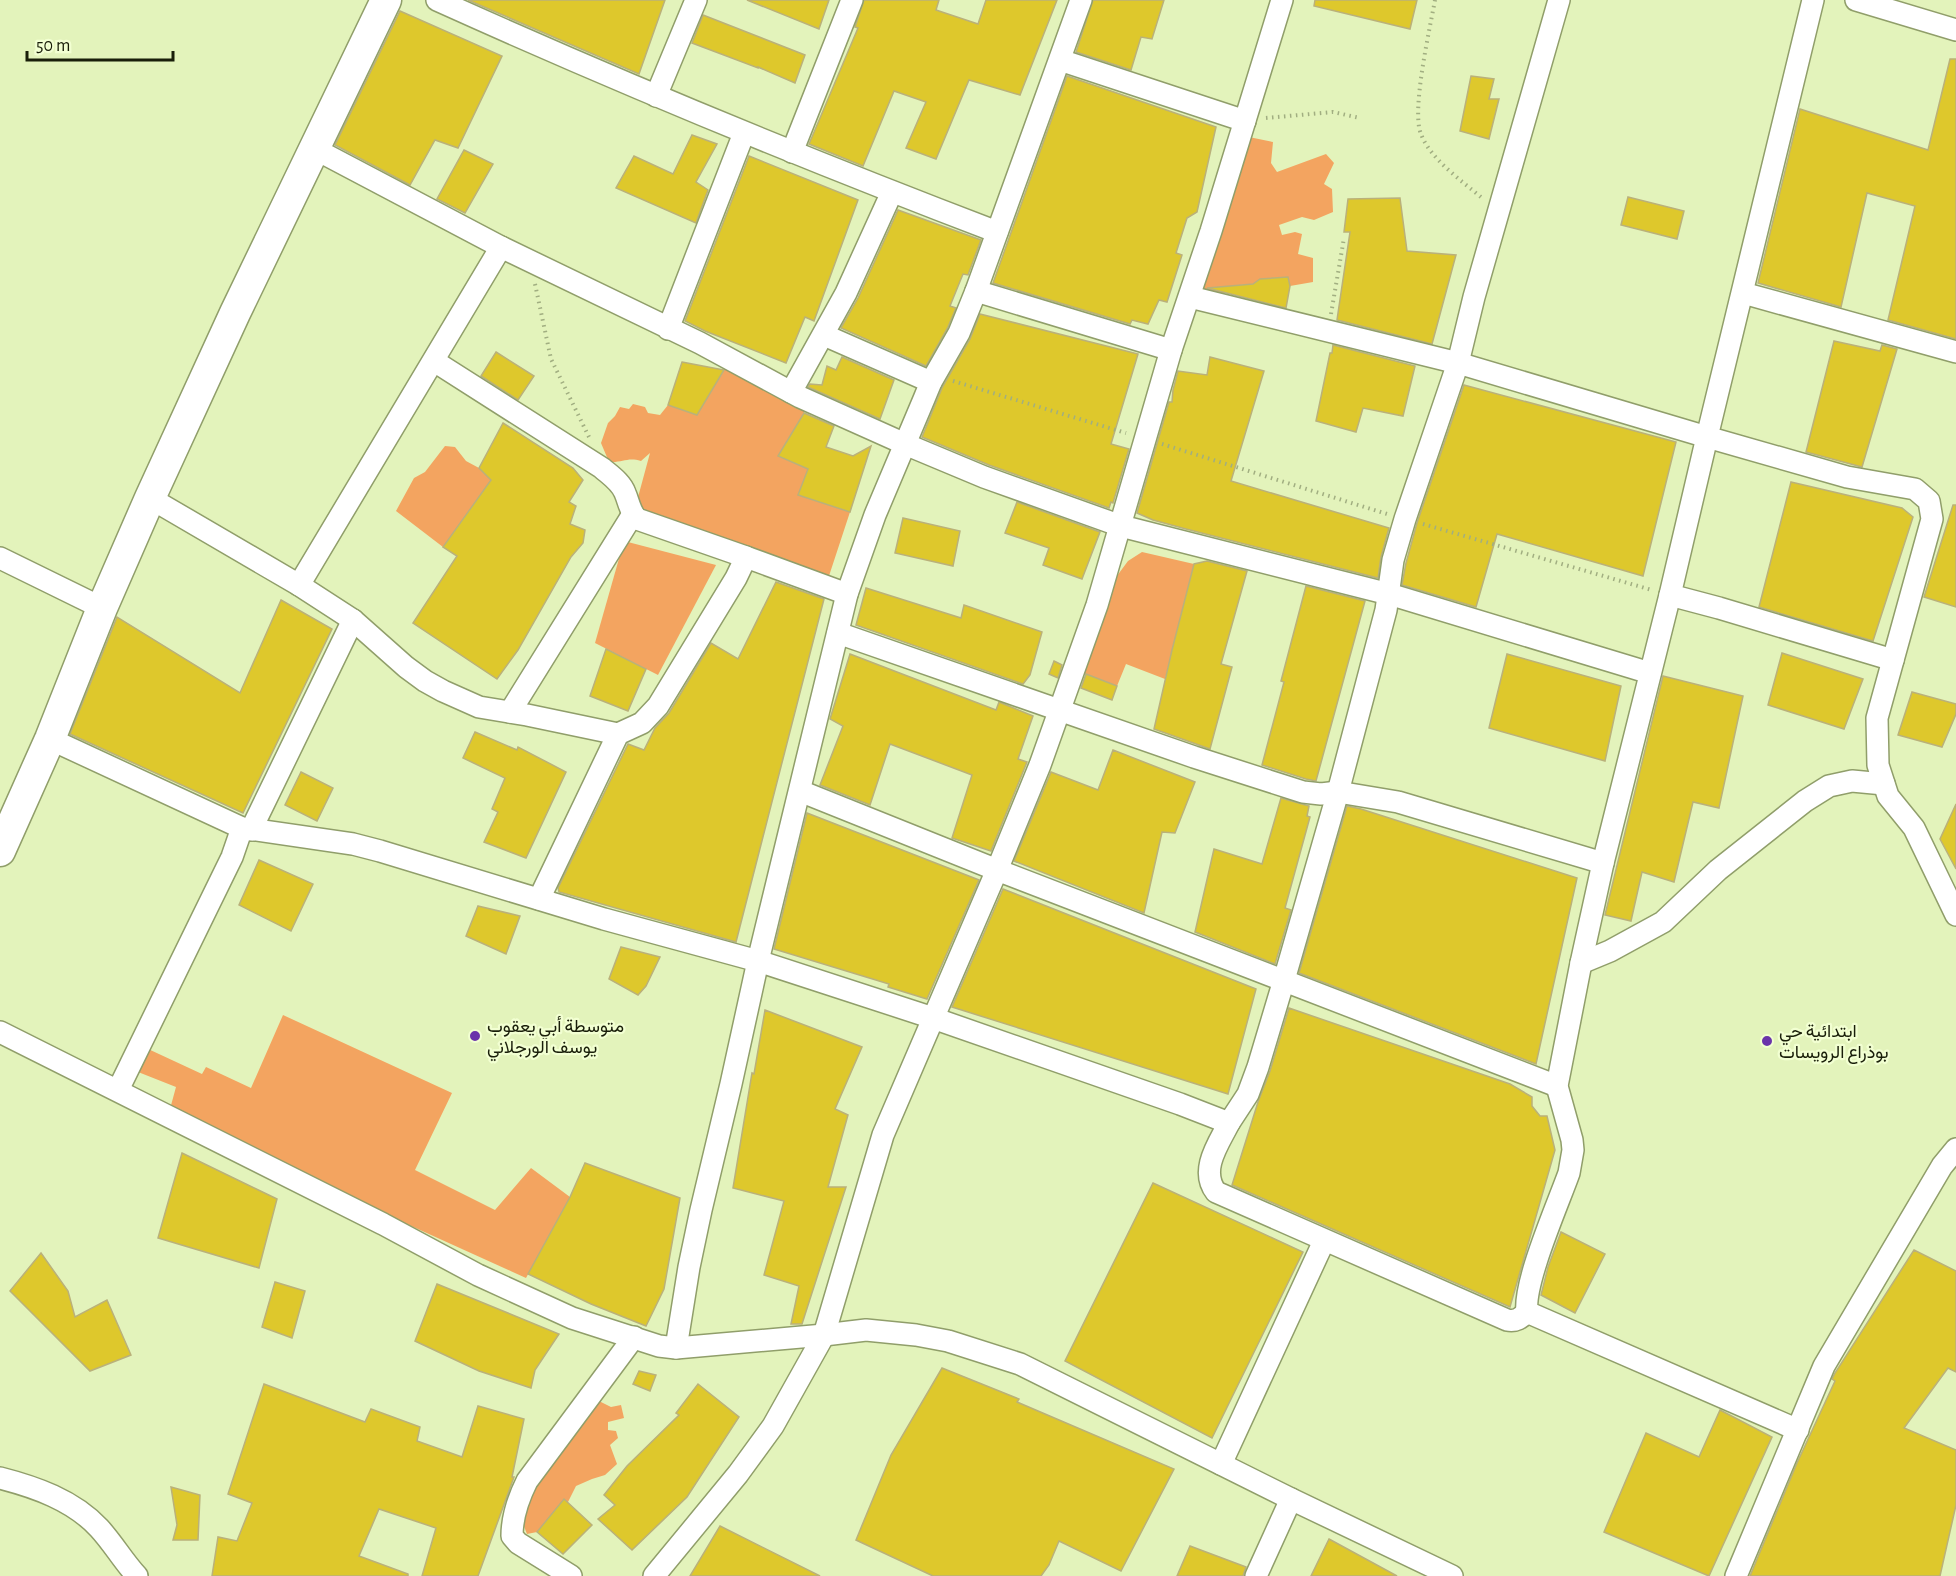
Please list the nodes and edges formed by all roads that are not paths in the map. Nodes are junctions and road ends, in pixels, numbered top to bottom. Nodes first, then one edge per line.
1 (386, 0) edge
2 (437, 0) edge
3 (696, 0) edge
4 (852, 0) edge
5 (1081, 0) edge
6 (1282, 0) edge
7 (1559, 0) edge
8 (1813, 0) edge
9 (1856, 0) edge
10 (1956, 30) edge
11 (1060, 60) junction
12 (656, 96) junction
13 (1245, 121) junction
14 (744, 133) junction
15 (315, 149) junction
16 (792, 152) junction
17 (891, 192) junction
18 (997, 232) junction
19 (501, 247) junction
20 (976, 291) junction
21 (1743, 293) junction
22 (1190, 297) junction
23 (668, 329) junction
24 (824, 335) junction
25 (1172, 350) junction
26 (1956, 352) edge
27 (435, 361) junction
28 (1458, 363) junction
29 (933, 379) junction
30 (791, 392) junction
31 (1707, 437) junction
32 (904, 444) junction
33 (150, 498) junction
34 (633, 514) junction
35 (1121, 526) junction
36 (746, 557) junction
37 (0, 558) edge
38 (299, 585) junction
39 (847, 594) junction
40 (1389, 594) junction
41 (1670, 595) junction
42 (102, 608) junction
43 (353, 620) junction
44 (838, 633) junction
45 (1893, 660) junction
46 (1650, 673) junction
47 (1060, 711) junction
48 (510, 712) junction
49 (618, 734) junction
50 (50, 739) junction
51 (1884, 784) junction
52 (800, 791) junction
53 (1338, 792) junction
54 (247, 829) junction
55 (0, 851) edge
56 (1603, 863) junction
57 (997, 870) junction
58 (539, 899) junction
59 (1956, 915) edge
60 (758, 961) junction
61 (1581, 963) junction
62 (1284, 980) junction
63 (933, 1018) junction
64 (0, 1032) edge
65 (1557, 1086) junction
66 (118, 1090) junction
67 (1229, 1123) junction
68 (1956, 1149) edge
69 (1324, 1241) junction
70 (1527, 1312) junction
71 (824, 1335) junction
72 (634, 1337) junction
73 (676, 1348) junction
74 (1798, 1430) junction
75 (1221, 1464) junction
76 (0, 1478) edge
77 (1291, 1499) junction
78 (137, 1576) edge
79 (571, 1576) edge
80 (654, 1576) edge
81 (1256, 1576) edge
82 (1452, 1576) edge
83 (1736, 1576) edge

1 - 15 street
2 - 12 street
3 - 12 street
4 - 16 street
5 - 11 street
6 - 13 street
7 - 28 street
8 - 21 street
9 - 10 street
11 - 13 street
11 - 18 street
12 - 14 street
13 - 22 street
14 - 16 street
14 - 23 street
15 - 19 street
15 - 33 street
16 - 17 street
17 - 18 street
17 - 24 street
18 - 20 street
19 - 23 street
19 - 27 street
20 - 25 street
20 - 29 street
21 - 26 street
21 - 31 street
22 - 25 street
22 - 28 street
23 - 30 street
24 - 29 street
24 - 30 street
25 - 35 street
27 - 34 street
27 - 38 street
28 - 31 street
28 - 40 street
29 - 32 street
30 - 32 street
31 - 41 street
31 - 45 street
32 - 35 street
32 - 39 street
33 - 38 street
33 - 42 street
34 - 36 street
34 - 48 street
35 - 40 street
35 - 47 street
36 - 39 street
36 - 49 street
37 - 42 street
38 - 43 street
39 - 44 street
40 - 46 street
40 - 53 street
41 - 45 street
41 - 46 street
42 - 50 street
43 - 48 street
43 - 54 street
44 - 47 street
44 - 52 street
45 - 51 street
46 - 56 street
47 - 53 street
47 - 57 street
48 - 49 street
49 - 58 street
50 - 54 street
50 - 55 street
51 - 59 street
51 - 61 street
52 - 57 street
52 - 60 street
53 - 56 street
53 - 62 street
54 - 58 street
54 - 66 street
56 - 61 street
57 - 62 street
57 - 63 street
58 - 60 street
60 - 63 street
60 - 73 street
61 - 65 street
62 - 65 street
62 - 67 street
63 - 67 street
63 - 71 street
64 - 66 street
65 - 70 street
66 - 72 street
67 - 69 street
68 - 74 street
69 - 70 street
69 - 75 street
70 - 74 street
71 - 73 street
71 - 75 street
71 - 80 street
72 - 73 street
72 - 79 street
74 - 83 street
75 - 77 street
76 - 78 street
77 - 81 street
77 - 82 street

